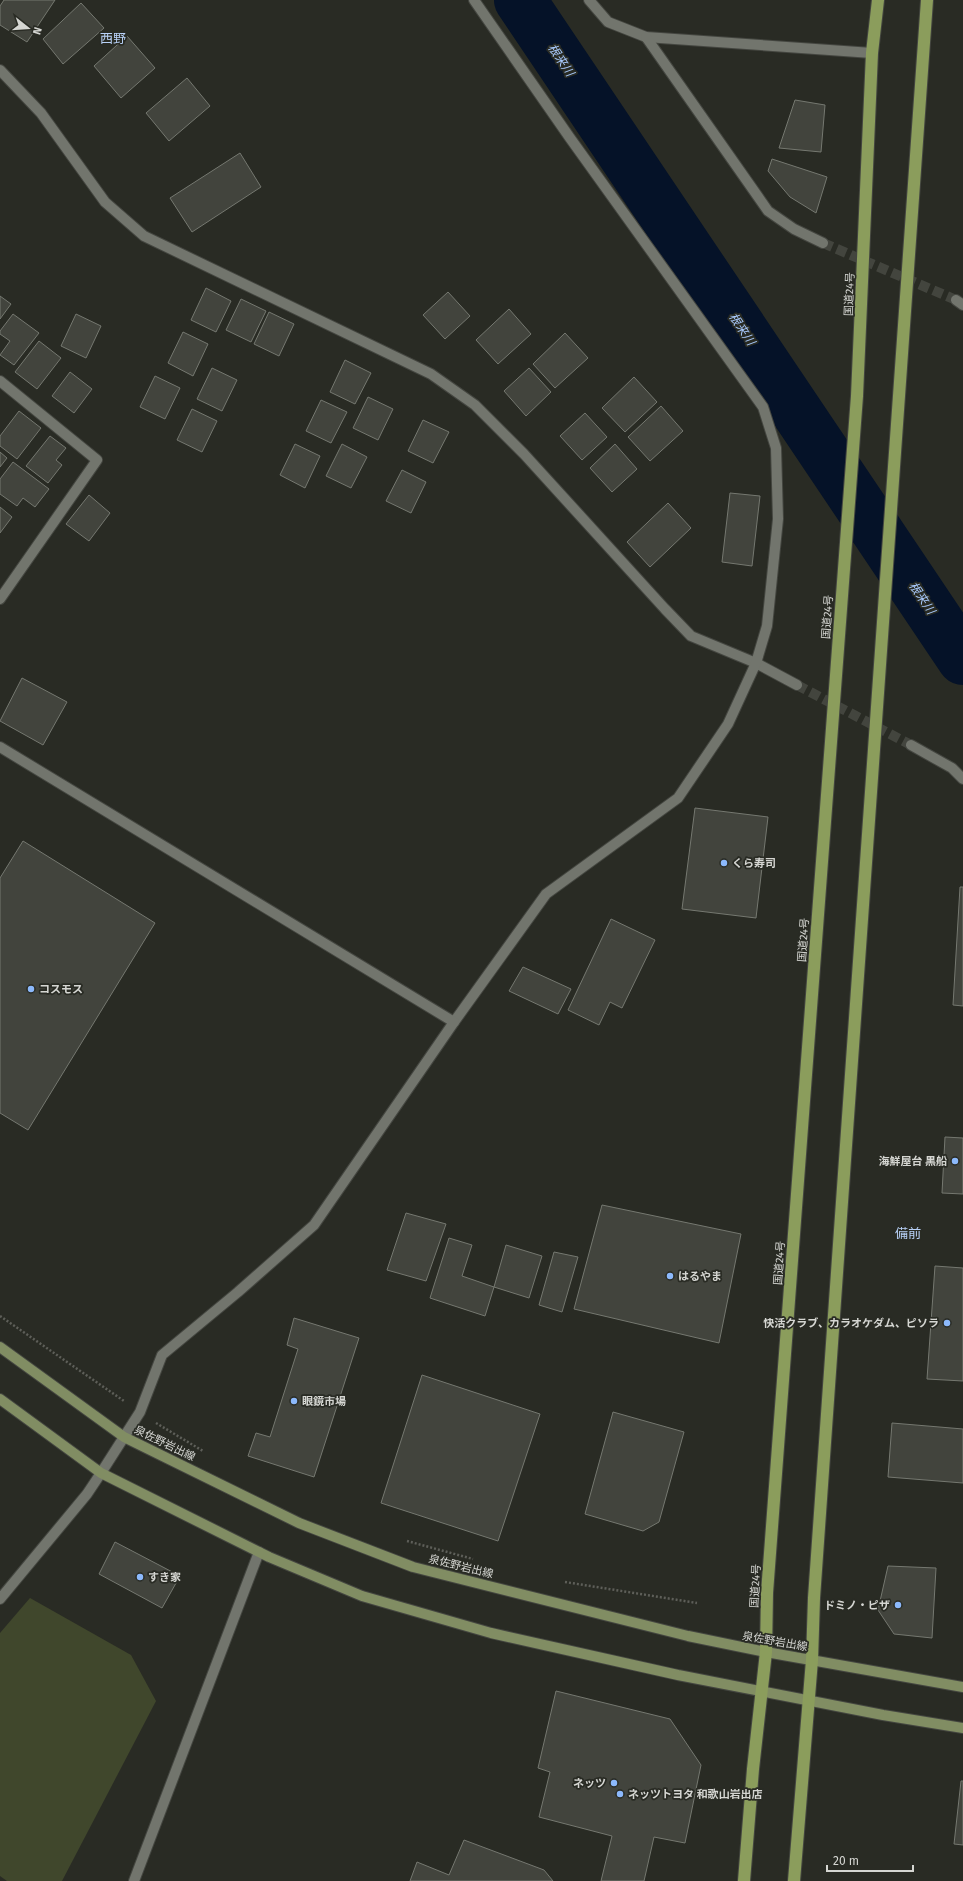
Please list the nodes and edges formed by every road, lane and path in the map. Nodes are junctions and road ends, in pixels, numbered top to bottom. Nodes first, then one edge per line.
1 (474, 0) edge
2 (589, 0) edge
3 (878, 0) edge
4 (927, 0) edge
5 (646, 37) junction
6 (872, 53) junction
7 (0, 70) edge
8 (823, 243) tunnel mouth
9 (0, 381) edge
10 (0, 599) edge
11 (756, 663) junction
12 (797, 686) tunnel mouth
13 (911, 745) tunnel mouth
14 (0, 747) edge
15 (963, 779) edge
16 (454, 1022) junction
17 (0, 1316) edge
18 (0, 1347) edge
19 (0, 1399) edge
20 (140, 1412) junction
21 (124, 1437) junction
22 (208, 1455) dead end
23 (101, 1474) junction
24 (402, 1540) dead end
25 (259, 1552) junction
26 (479, 1561) dead end
27 (563, 1582) dead end
28 (0, 1599) edge
29 (697, 1603) dead end
30 (766, 1652) junction
31 (812, 1660) junction
32 (963, 1687) edge
33 (762, 1692) junction
34 (808, 1701) junction
35 (963, 1728) edge
36 (134, 1881) edge
37 (744, 1881) edge
38 (794, 1881) edge

1 - 11 street
2 - 5 street
3 - 6 highway, 国道24号
4 - 31 highway
5 - 6 street
5 - 8 street
6 - 30 highway, 国道24号
7 - 11 street
9 - 10 street
11 - 12 street
11 - 16 street
13 - 15 street
14 - 16 street
16 - 20 street
17 - 20 path
18 - 21 main road, 泉佐野岩出線
19 - 23 main road
20 - 21 street
20 - 22 path
21 - 23 street
21 - 30 main road, 泉佐野岩出線
23 - 25 main road
23 - 28 street
24 - 26 path
25 - 33 main road
25 - 36 street
27 - 29 path
30 - 31 main road, 泉佐野岩出線
30 - 33 highway, 国道24号
31 - 32 main road, 泉佐野岩出線
31 - 34 highway
33 - 34 main road
33 - 37 highway, 国道24号
34 - 35 main road
34 - 38 highway

